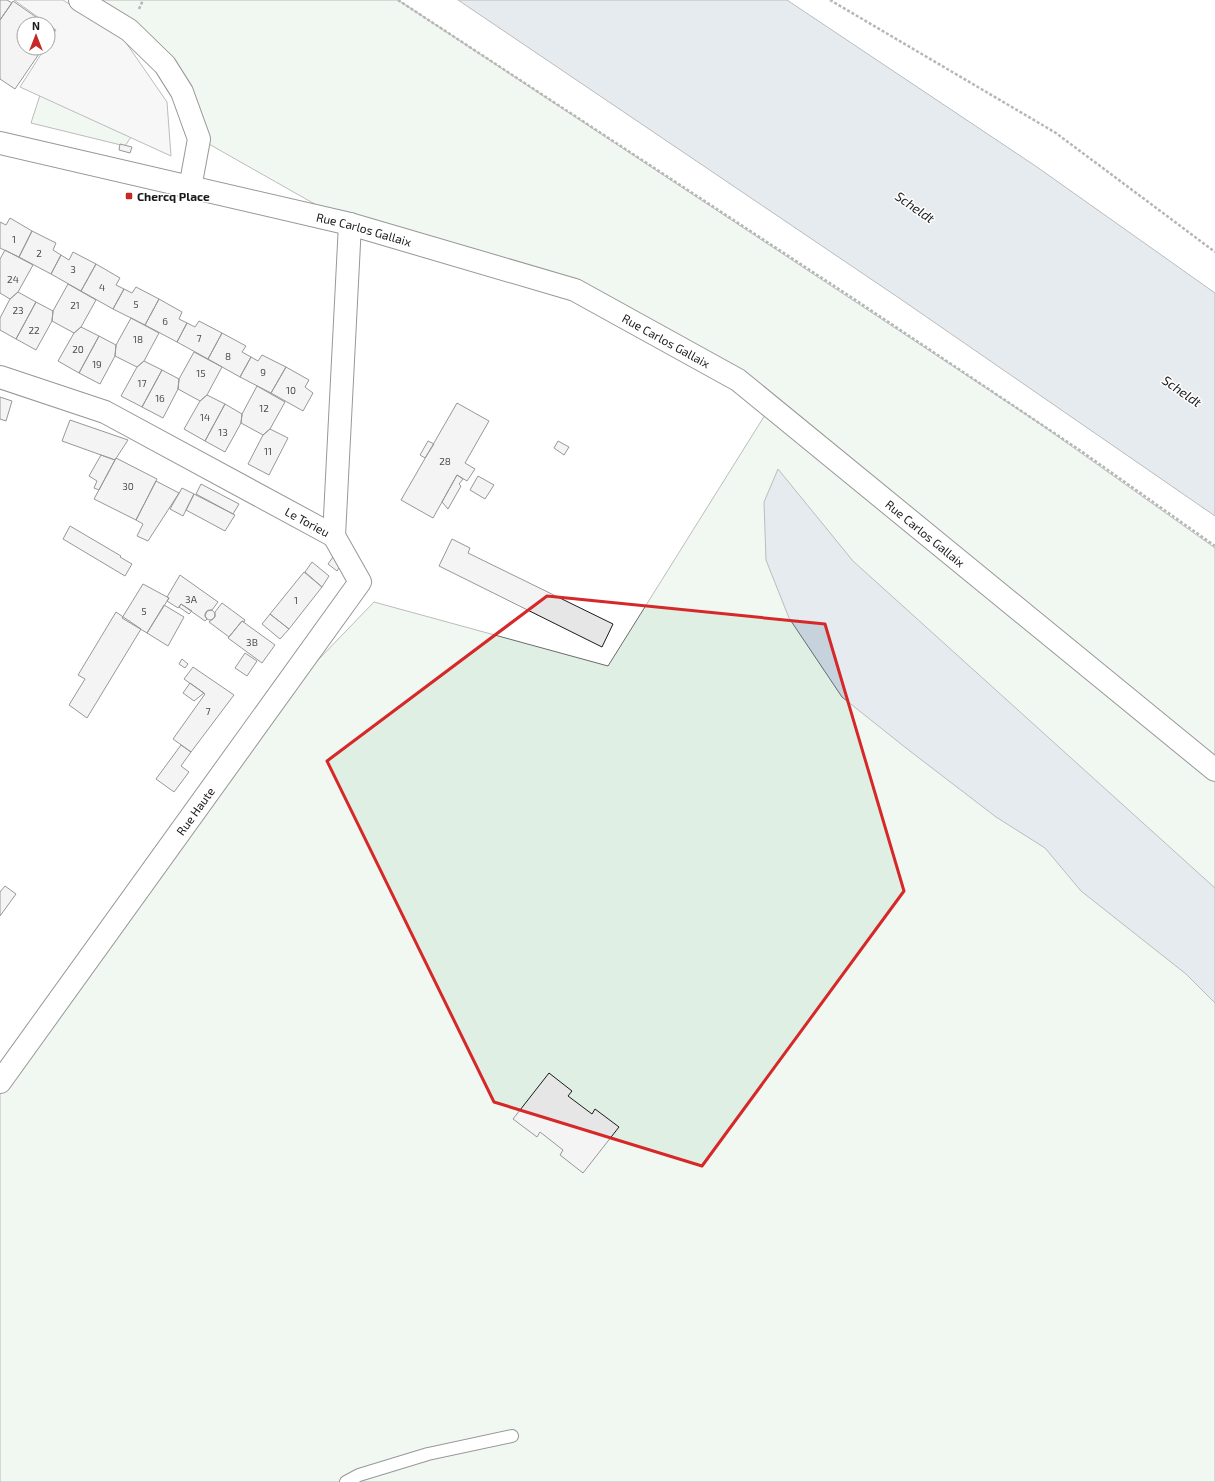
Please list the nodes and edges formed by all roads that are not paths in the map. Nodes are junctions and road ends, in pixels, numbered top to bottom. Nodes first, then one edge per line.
1 (80, 0) edge
2 (0, 143) edge
3 (190, 188) junction
4 (350, 224) junction
5 (0, 377) edge
6 (334, 536) junction
7 (1215, 770) edge
8 (0, 1082) edge
9 (512, 1436) dead end
10 (346, 1482) edge

1 - 3 street
2 - 3 street, Rue Carlos Gallaix
3 - 4 street, Rue Carlos Gallaix
4 - 6 street, Le Torieu
4 - 7 street, Rue Carlos Gallaix
5 - 6 street, Le Torieu
6 - 8 street, Rue Haute
9 - 10 lane

